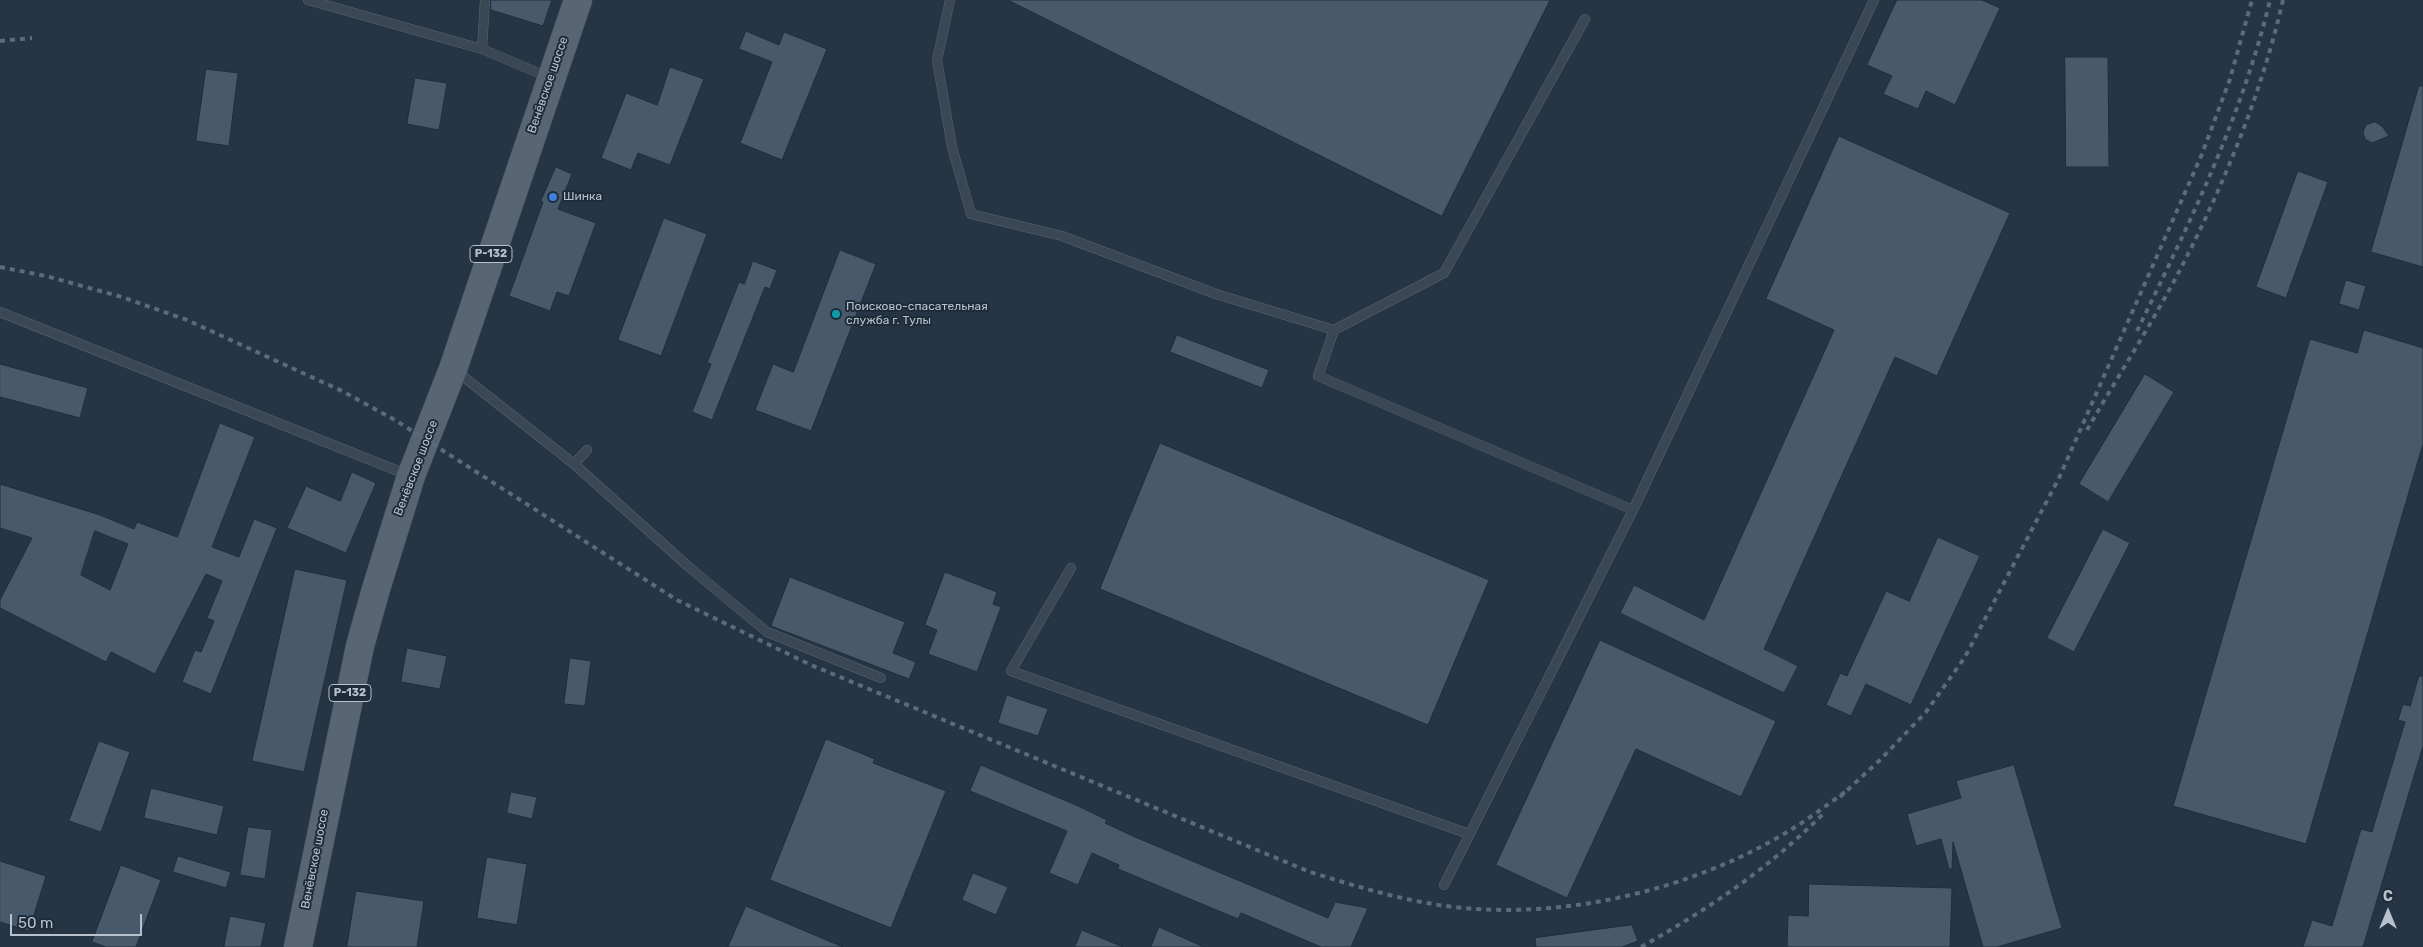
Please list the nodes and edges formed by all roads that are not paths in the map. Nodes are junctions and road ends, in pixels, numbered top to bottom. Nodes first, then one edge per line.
1 (308, 0) edge
2 (484, 0) edge
3 (578, 0) edge
4 (950, 0) edge
5 (1874, 0) edge
6 (1585, 19) dead end
7 (482, 49) junction
8 (550, 78) junction
9 (0, 312) edge
10 (1334, 330) junction
11 (453, 369) junction
12 (586, 450) dead end
13 (574, 464) junction
14 (411, 476) junction
15 (1634, 510) junction
16 (1070, 568) dead end
17 (881, 678) dead end
18 (1469, 834) junction
19 (1444, 884) dead end
20 (298, 947) edge

1 - 7 lane
2 - 7 lane
3 - 8 main road, Венёвское шоссе / Р-132
4 - 10 lane
5 - 15 lane
6 - 10 lane
7 - 8 lane
8 - 11 main road, Венёвское шоссе / Р-132
9 - 14 lane
10 - 15 lane
11 - 13 lane
11 - 14 main road, Венёвское шоссе / Р-132
12 - 13 lane
13 - 17 lane
14 - 20 main road, Венёвское шоссе / Р-132
15 - 18 lane
16 - 18 lane
18 - 19 lane

